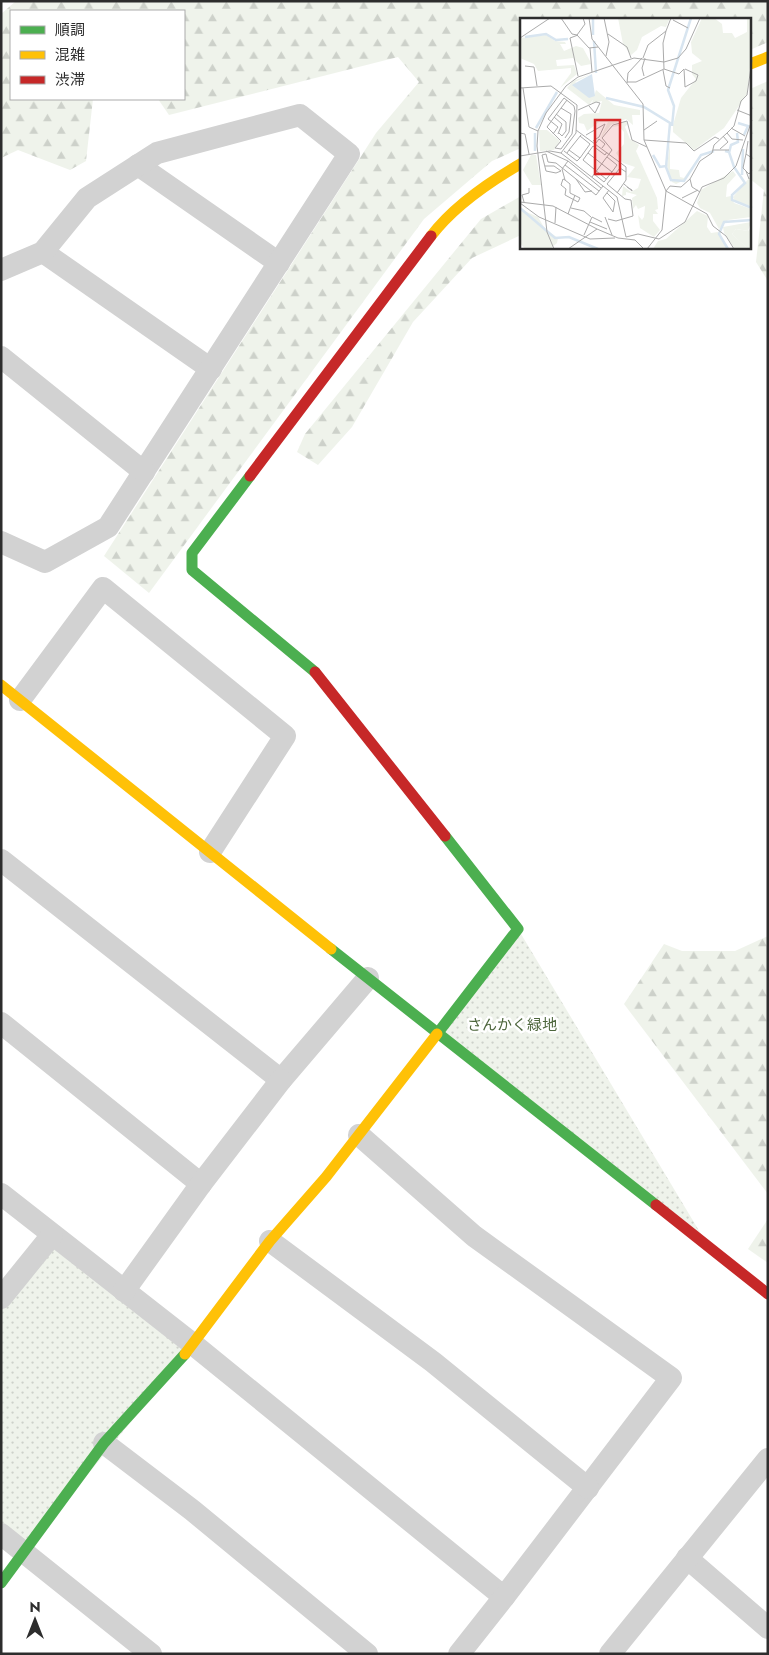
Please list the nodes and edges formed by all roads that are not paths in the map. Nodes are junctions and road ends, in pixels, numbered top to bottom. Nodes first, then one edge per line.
1 (768, 57) edge
2 (752, 63) edge
3 (520, 164) edge
4 (138, 165) junction
5 (42, 252) junction
6 (279, 263) junction
7 (1, 270) edge
8 (1, 357) edge
9 (211, 369) junction
10 (144, 472) junction
11 (1, 542) edge
12 (1, 686) edge
13 (20, 700) junction
14 (210, 852) junction
15 (1, 860) edge
16 (368, 978) junction
17 (1, 1023) edge
18 (437, 1034) junction
19 (281, 1080) junction
20 (359, 1135) junction
21 (201, 1184) junction
22 (1, 1194) edge
23 (52, 1235) junction
24 (270, 1241) junction
25 (124, 1291) junction
26 (768, 1294) edge
27 (1, 1298) edge
28 (194, 1345) junction
29 (104, 1444) junction
30 (768, 1458) edge
31 (588, 1488) junction
32 (1, 1534) edge
33 (24, 1552) junction
34 (687, 1558) junction
35 (1, 1583) edge
36 (504, 1598) junction
37 (768, 1628) edge
38 (151, 1654) edge
39 (367, 1654) edge
40 (459, 1654) edge
41 (610, 1654) edge

1 - 2 street
3 - 18 street
4 - 5 street
4 - 6 street
4 - 6 street
5 - 7 street
5 - 9 street
6 - 9 street
8 - 10 street
9 - 10 street
10 - 11 street
12 - 13 street
13 - 14 street
13 - 14 street
14 - 16 street
15 - 19 street
16 - 18 street
16 - 19 street
17 - 21 street
18 - 20 street
18 - 26 street
19 - 21 street
20 - 24 street
20 - 31 street
21 - 25 street
22 - 23 street
23 - 25 street
23 - 27 street
24 - 28 street
24 - 31 street
25 - 28 street
28 - 29 street
28 - 36 street
29 - 33 street
29 - 39 street
30 - 34 street
31 - 36 street
32 - 33 street
33 - 35 street
33 - 38 street
34 - 37 street
34 - 41 street
36 - 40 street

